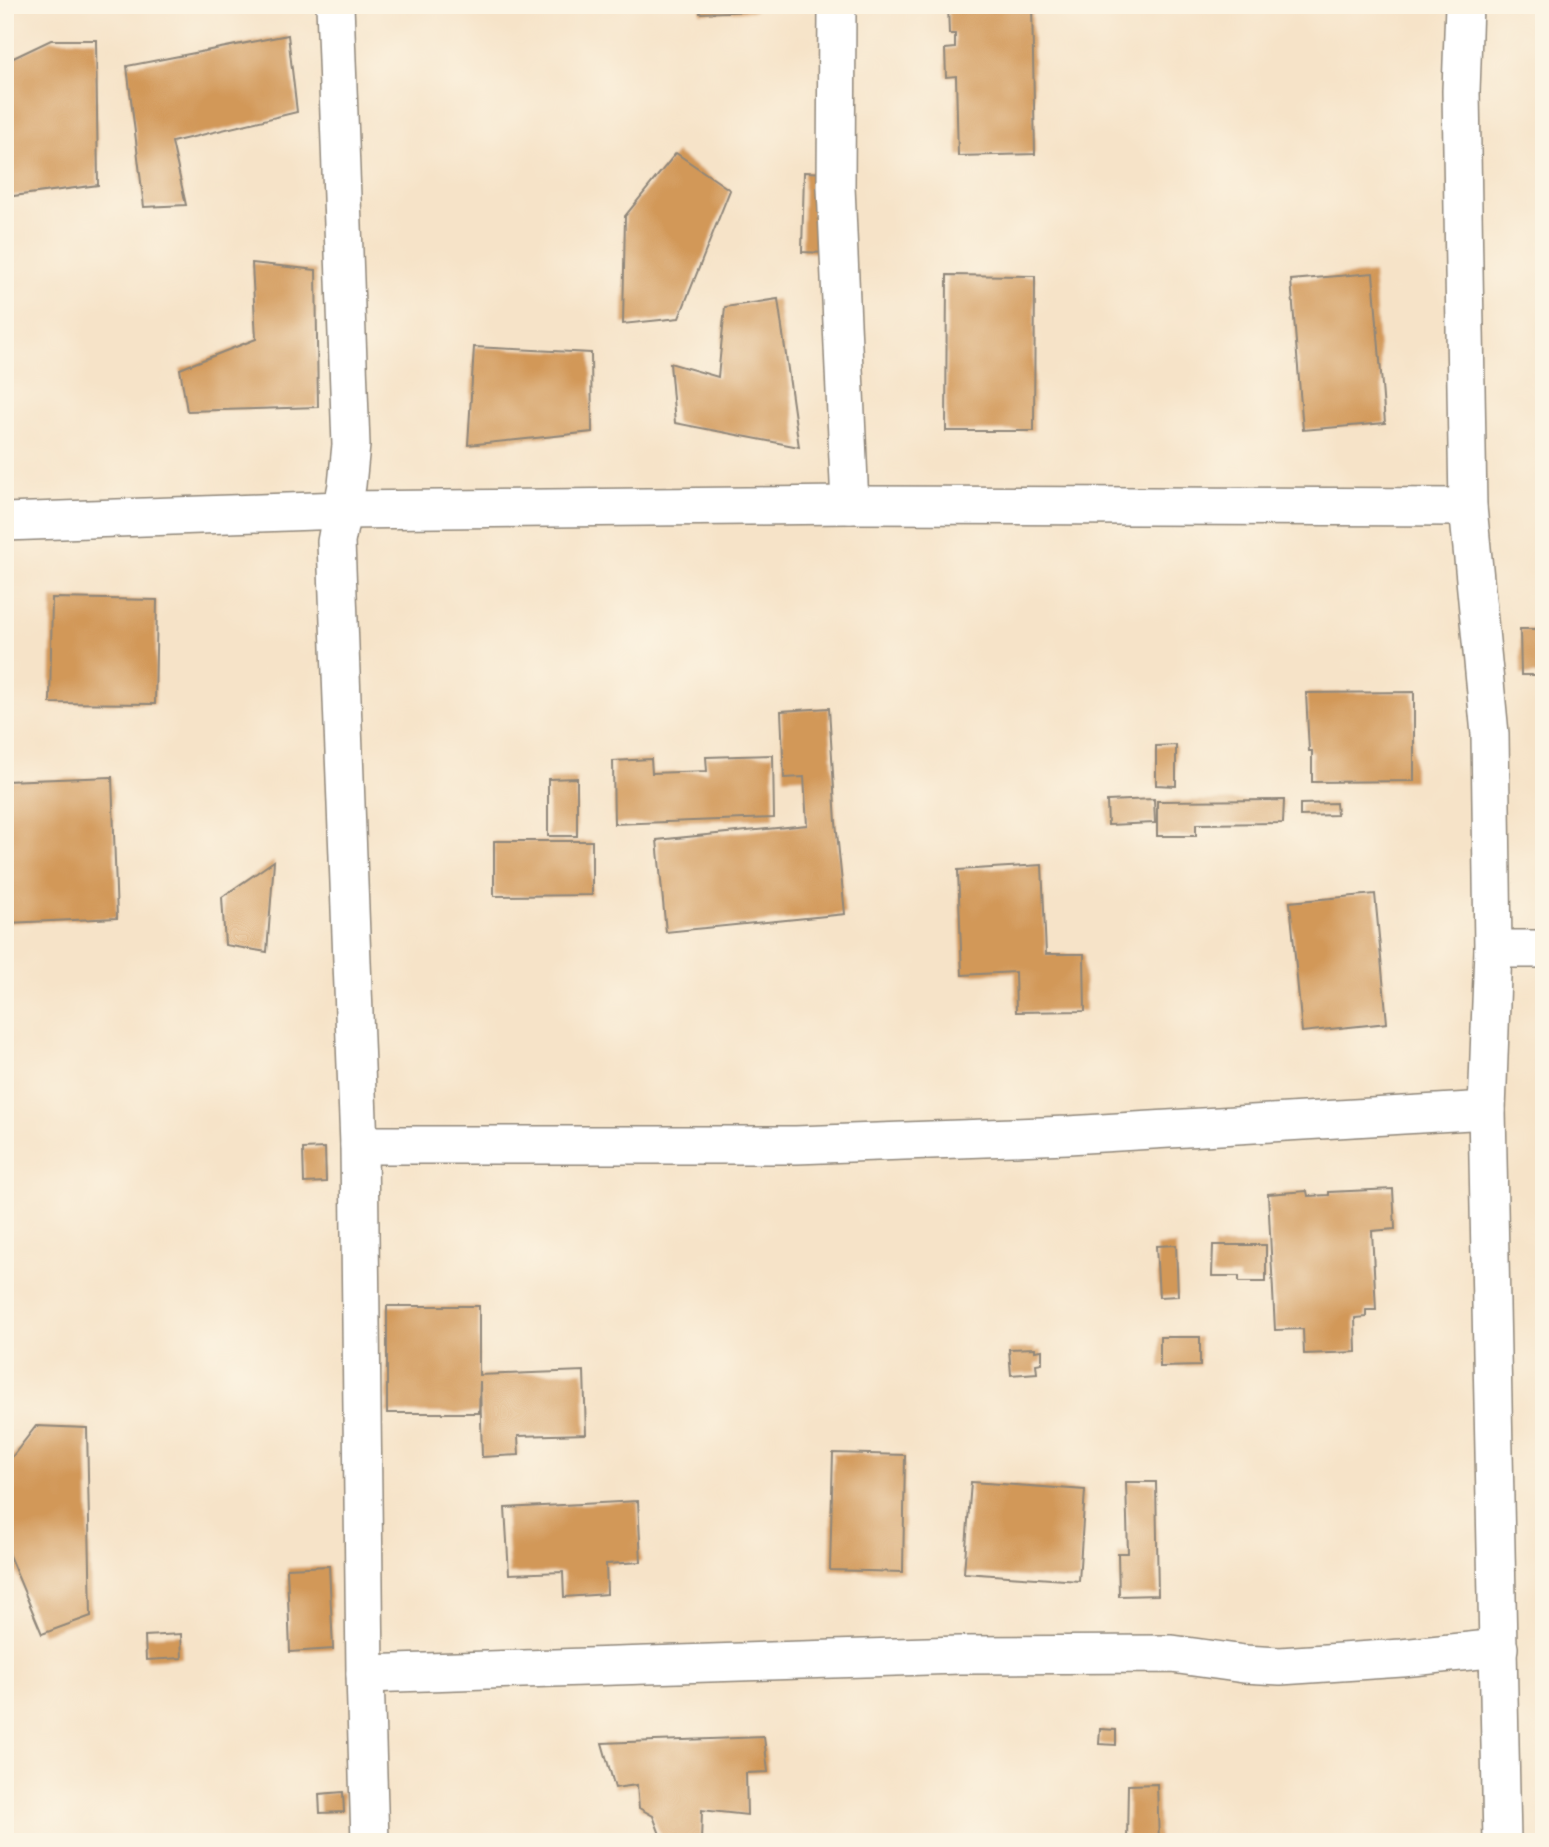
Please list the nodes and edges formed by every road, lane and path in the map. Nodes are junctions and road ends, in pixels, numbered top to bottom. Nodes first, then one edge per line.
1 (335, 5) edge
2 (837, 5) edge
3 (1464, 5) edge
4 (850, 505) junction
5 (1468, 507) junction
6 (342, 510) junction
7 (5, 523) edge
8 (1493, 949) junction
9 (1544, 949) edge
10 (1487, 1110) junction
11 (359, 1145) junction
12 (1499, 1648) junction
13 (365, 1674) junction
14 (370, 1842) edge
15 (1503, 1842) edge

1 - 6 street
2 - 4 street
3 - 5 street
4 - 5 street
4 - 6 street
5 - 8 street
6 - 7 street
6 - 11 street
8 - 9 street
8 - 10 street
10 - 11 street
10 - 12 street
11 - 13 street
12 - 13 street
12 - 15 street
13 - 14 street

